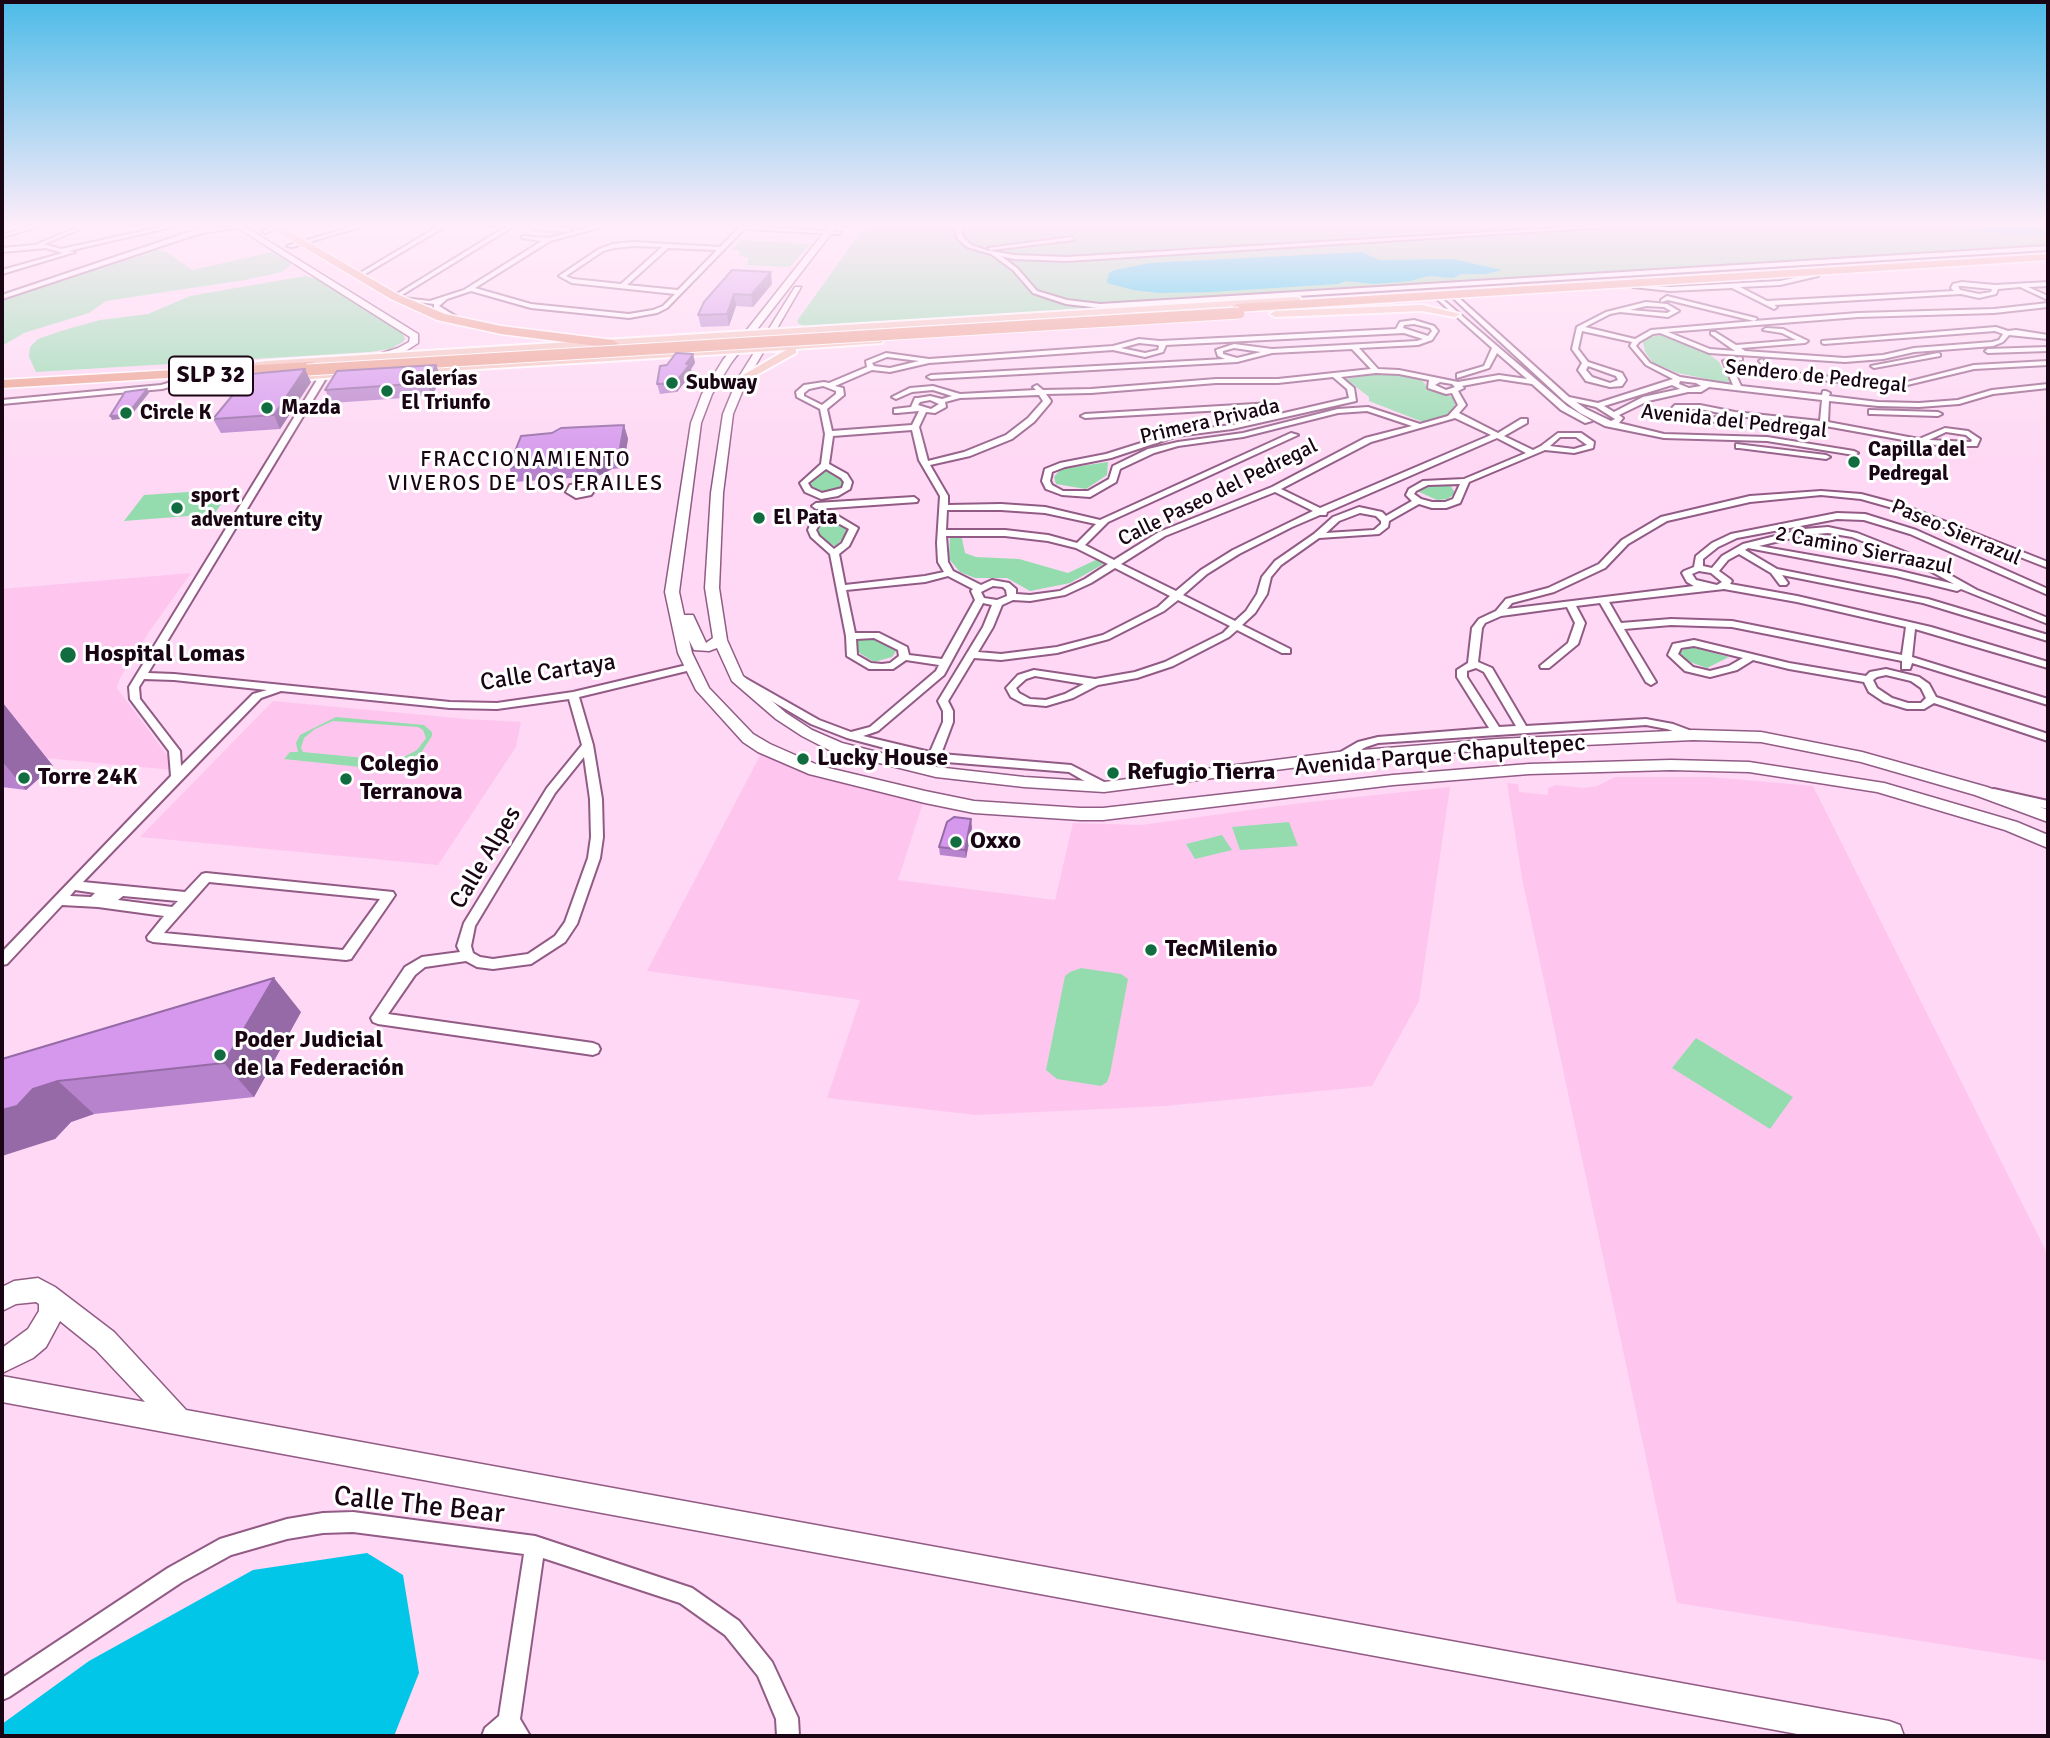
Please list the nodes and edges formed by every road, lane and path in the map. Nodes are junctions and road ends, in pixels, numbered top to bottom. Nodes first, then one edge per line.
1 (380, 307) edge
2 (390, 307) edge
3 (416, 307) edge
4 (436, 307) edge
5 (542, 307) edge
6 (665, 307) edge
7 (772, 307) edge
8 (786, 307) edge
9 (1190, 307) edge
10 (1280, 307) edge
11 (1319, 307) edge
12 (1322, 307) edge
13 (1448, 307) edge
14 (1465, 307) edge
15 (1473, 307) edge
16 (1635, 307) edge
17 (1667, 307) edge
18 (1705, 307) edge
19 (1775, 307) edge
20 (2045, 307) edge
21 (1238, 310) junction
22 (1622, 311) junction
23 (1470, 312) junction
24 (1276, 314) junction
25 (1455, 314) junction
26 (761, 320) junction
27 (1795, 320) junction
28 (1721, 322) junction
29 (463, 323) junction
30 (1740, 326) junction
31 (1488, 328) junction
32 (1579, 328) junction
33 (1473, 329) junction
34 (1658, 329) junction
35 (812, 330) junction
36 (1766, 330) junction
37 (1402, 331) junction
38 (770, 333) junction
39 (1713, 333) junction
40 (2007, 333) junction
41 (750, 334) junction
42 (715, 336) junction
43 (1674, 337) junction
44 (2048, 337) edge
45 (689, 338) junction
46 (1626, 338) junction
47 (1430, 339) junction
48 (1636, 341) junction
49 (1160, 342) junction
50 (1824, 342) dead end
51 (613, 344) junction
52 (806, 345) junction
53 (552, 346) junction
54 (1353, 346) junction
55 (1735, 347) junction
56 (1113, 348) junction
57 (760, 349) junction
58 (1494, 349) junction
59 (2048, 349) edge
60 (736, 351) junction
61 (1272, 351) junction
62 (1156, 353) junction
63 (685, 354) junction
64 (702, 354) junction
65 (1023, 354) junction
66 (1745, 354) junction
67 (376, 358) junction
68 (584, 358) junction
69 (1237, 360) junction
70 (929, 361) junction
71 (1762, 361) junction
72 (727, 362) junction
73 (1180, 363) junction
74 (1586, 363) junction
75 (2048, 363) edge
76 (1487, 367) junction
77 (309, 368) junction
78 (871, 368) junction
79 (1376, 371) junction
80 (285, 372) junction
81 (1032, 372) junction
82 (222, 373) junction
83 (1465, 374) junction
84 (324, 375) junction
85 (1336, 376) junction
86 (196, 377) junction
87 (932, 377) junction
88 (1500, 377) junction
89 (260, 379) junction
90 (742, 380) junction
91 (1437, 380) junction
92 (1448, 380) junction
93 (1474, 380) junction
94 (1622, 380) junction
95 (2048, 380) edge
96 (1677, 381) junction
97 (2015, 381) junction
98 (1192, 382) junction
99 (1534, 383) junction
100 (2, 384) edge
101 (1755, 384) dead end
102 (1878, 384) dead end
103 (1903, 384) dead end
104 (831, 385) junction
105 (1737, 386) junction
106 (2048, 386) edge
107 (1702, 387) junction
108 (1982, 387) junction
109 (2026, 387) junction
110 (933, 388) junction
111 (1456, 388) junction
112 (1776, 388) junction
113 (2, 390) edge
114 (1688, 390) junction
115 (1041, 391) junction
116 (1992, 392) junction
117 (1790, 395) junction
118 (960, 396) junction
119 (1644, 396) junction
120 (1949, 396) junction
121 (896, 397) joint
122 (1826, 398) junction
123 (1567, 399) junction
124 (942, 401) junction
125 (2, 402) edge
126 (1959, 402) junction
127 (1937, 404) junction
128 (1598, 405) junction
129 (918, 407) junction
130 (823, 408) junction
131 (897, 411) dead end
132 (1615, 414) junction
133 (1735, 414) junction
134 (1938, 414) dead end
135 (1277, 415) junction
136 (1456, 415) junction
137 (1086, 416) dead end
138 (1524, 421) dead end
139 (1611, 424) junction
140 (1824, 424) junction
141 (1597, 425) junction
142 (915, 426) junction
143 (1419, 426) junction
144 (829, 434) junction
145 (1294, 435) dead end
146 (1499, 435) junction
147 (1920, 441) junction
148 (1544, 448) junction
149 (707, 449) junction
150 (1531, 452) junction
151 (1854, 453) dead end
152 (1826, 457) dead end
153 (926, 464) junction
154 (825, 466) junction
155 (1410, 472) junction
156 (1465, 481) junction
157 (1421, 485) junction
158 (1275, 489) junction
159 (821, 496) junction
160 (914, 500) dead end
161 (1419, 501) junction
162 (816, 506) junction
163 (944, 508) junction
164 (1320, 512) junction
165 (828, 519) junction
166 (1336, 519) junction
167 (1385, 520) junction
168 (1101, 523) junction
169 (942, 533) junction
170 (1318, 536) junction
171 (1079, 546) junction
172 (1742, 548) junction
173 (834, 553) junction
174 (1114, 563) junction
175 (2048, 565) edge
176 (1698, 568) junction
177 (1714, 571) junction
178 (1774, 571) junction
179 (948, 573) junction
180 (1783, 583) dead end
181 (1690, 586) junction
182 (1724, 586) junction
183 (842, 588) junction
184 (979, 588) junction
185 (672, 592) junction
186 (1974, 592) junction
187 (2048, 592) edge
188 (1179, 595) junction
189 (1012, 597) junction
190 (1602, 599) junction
191 (980, 600) junction
192 (998, 603) junction
193 (1569, 603) junction
194 (1499, 613) junction
195 (2048, 621) edge
196 (969, 623) junction
197 (1237, 625) junction
198 (1619, 626) junction
199 (1911, 626) junction
200 (988, 627) junction
201 (851, 636) junction
202 (2048, 638) edge
203 (720, 640) junction
204 (1286, 651) dead end
205 (970, 654) junction
206 (904, 657) junction
207 (1751, 657) junction
208 (1908, 659) junction
209 (946, 663) junction
210 (1473, 665) junction
211 (2048, 665) edge
212 (1545, 666) dead end
213 (691, 667) junction
214 (940, 673) junction
215 (1903, 675) junction
216 (140, 676) junction
217 (957, 676) junction
218 (174, 677) junction
219 (737, 678) junction
220 (1868, 680) junction
221 (1096, 682) junction
222 (1651, 682) dead end
223 (255, 690) junction
224 (573, 695) junction
225 (1932, 699) junction
226 (138, 702) junction
227 (2048, 702) edge
228 (1523, 729) junction
229 (1496, 731) junction
230 (1693, 735) junction
231 (851, 736) junction
232 (2048, 738) edge
233 (587, 745) junction
234 (203, 750) junction
235 (174, 751) junction
236 (934, 757) junction
237 (1338, 757) junction
238 (177, 777) junction
239 (1104, 787) junction
240 (1981, 791) junction
241 (2048, 805) edge
242 (974, 807) junction
243 (2048, 816) edge
244 (2048, 842) edge
245 (73, 885) junction
246 (113, 890) junction
247 (188, 897) junction
248 (59, 900) junction
249 (100, 903) junction
250 (174, 912) junction
251 (8, 945) edge
252 (468, 956) junction
253 (2, 960) edge
254 (593, 1049) dead end
255 (49, 1298) junction
256 (2, 1299) edge
257 (2, 1361) edge
258 (7, 1390) edge
259 (179, 1421) junction
260 (535, 1546) junction
261 (2, 1690) edge
262 (514, 1728) edge
263 (493, 1736) edge
264 (788, 1736) edge
265 (1889, 1736) edge

1 - 67 main road
2 - 53 highway
3 - 29 highway
4 - 29 street
5 - 6 street
7 - 26 main road, Avenida Parque Chapultepec
8 - 38 main road, Avenida Parque Chapultepec
9 - 35 main road
10 - 21 highway, SLP 32
11 - 21 highway, SLP 32
12 - 24 highway
13 - 25 street, Avenida del Pedregal
14 - 23 street, Avenida del Pedregal
15 - 23 highway
16 - 22 street
17 - 22 street
18 - 28 street
19 - 27 street
20 - 27 street
21 - 77 highway, SLP 32, bridge
22 - 32 street
23 - 31 street, Avenida del Pedregal
24 - 25 main road
24 - 52 main road
25 - 33 street, Avenida del Pedregal
26 - 41 main road, Avenida Parque Chapultepec
26 - 42 main road
27 - 30 street
28 - 30 street
28 - 34 street
29 - 51 highway
30 - 34 street
30 - 36 street
31 - 33 street
31 - 123 street, Avenida del Pedregal
32 - 46 street
32 - 74 street
33 - 58 street, Avenida del Pedregal
34 - 43 street
34 - 46 street
34 - 48 street
35 - 38 main road
35 - 52 main road
36 - 39 street
36 - 55 street
37 - 47 street
37 - 47 street
37 - 49 street
38 - 41 main road
38 - 57 main road, Avenida Parque Chapultepec
39 - 43 street
39 - 55 street
40 - 44 street
40 - 50 street
40 - 66 street
41 - 42 main road
41 - 60 main road, Avenida Parque Chapultepec
42 - 45 main road
43 - 66 street
45 - 51 main road
45 - 63 main road
46 - 48 street
47 - 54 street
48 - 96 street
49 - 56 street
49 - 62 street
51 - 53 main road
52 - 57 main road
52 - 90 main road
53 - 67 main road
53 - 68 highway
54 - 61 street
54 - 79 street
55 - 66 street
56 - 62 street
56 - 65 street
57 - 60 main road
57 - 90 main road, Avenida Parque Chapultepec
58 - 76 street
58 - 99 street, Avenida del Pedregal
59 - 71 street
60 - 64 main road
60 - 72 main road, Avenida Parque Chapultepec
61 - 69 street
61 - 69 street
62 - 73 street
63 - 64 main road
63 - 68 main road
64 - 72 main road
65 - 70 street
65 - 81 street
67 - 82 main road
68 - 84 main road
69 - 73 street
70 - 78 street
70 - 78 street
70 - 87 street
71 - 102 street
71 - 105 street
72 - 149 main road, Avenida Parque Chapultepec
73 - 81 street
73 - 98 street
74 - 94 street
74 - 94 street
75 - 103 street
76 - 83 street
76 - 88 street
77 - 80 highway, SLP 32
77 - 82 highway, SLP 32
78 - 104 street
79 - 85 street
79 - 91 street
80 - 82 highway, SLP 32
80 - 89 highway
81 - 87 street
81 - 115 street
82 - 86 highway, SLP 32
82 - 89 main road
82 - 100 highway, SLP 32
83 - 92 street
83 - 93 street
84 - 89 main road
84 - 216 street
85 - 98 street
85 - 135 street, Primera Privada
86 - 113 highway, SLP 32
86 - 125 street
87 - 110 street
88 - 93 street
88 - 99 street
90 - 149 main road, Avenida Parque Chapultepec
91 - 92 street
91 - 111 street
92 - 111 street
93 - 111 street
94 - 119 street
95 - 97 street
96 - 107 street
96 - 114 street
96 - 119 street
97 - 108 street
97 - 109 street
98 - 115 street
99 - 141 street, Avenida del Pedregal
101 - 112 street
104 - 130 street
104 - 130 street
105 - 107 street, Sendero de Pedregal
105 - 112 street, Sendero de Pedregal
106 - 109 street, Sendero de Pedregal
107 - 114 street
107 - 117 street
108 - 116 street
108 - 120 street
109 - 116 street, Sendero de Pedregal
110 - 118 street
110 - 121 street
111 - 136 street
112 - 117 street, Sendero de Pedregal
112 - 122 street
114 - 119 street
115 - 118 street
115 - 153 street
116 - 126 street, Sendero de Pedregal
117 - 122 street
118 - 124 street
119 - 128 street
119 - 132 street
120 - 126 street
120 - 127 street
121 - 129 street
122 - 127 street, Sendero de Pedregal
122 - 134 street
122 - 140 street
123 - 128 street, Avenida del Pedregal
123 - 139 street, Avenida del Pedregal
124 - 129 street
124 - 129 street
126 - 127 street, Sendero de Pedregal
128 - 132 street, Avenida del Pedregal
129 - 131 street
129 - 142 street
130 - 144 street
132 - 139 street, Avenida del Pedregal
133 - 133 street
133 - 140 street
135 - 137 street
135 - 143 street, Primera Privada
136 - 143 street, Calle Paseo del Pedregal
136 - 146 street
138 - 146 street
139 - 141 street, Avenida del Pedregal
139 - 151 street, Avenida del Pedregal
140 - 147 street
141 - 152 street, Avenida del Pedregal
142 - 144 street
142 - 153 street
143 - 158 street, Calle Paseo del Pedregal
144 - 154 street
145 - 168 street
146 - 150 street
146 - 155 street
147 - 147 street
148 - 148 street
148 - 150 street
149 - 185 main road, Avenida Parque Chapultepec
149 - 203 main road, Avenida Parque Chapultepec
150 - 156 street
153 - 163 street
154 - 159 street
154 - 159 street
155 - 157 street
155 - 164 street
156 - 157 street
156 - 161 street
157 - 161 street
158 - 164 street
158 - 174 street, Calle Paseo del Pedregal
159 - 162 street
160 - 162 street
161 - 167 street
162 - 165 street
163 - 168 street
163 - 169 street
164 - 166 street
164 - 188 street
165 - 173 street
165 - 173 street
166 - 167 street
166 - 170 street
167 - 170 street
168 - 171 street
169 - 171 street
169 - 179 street
170 - 197 street
171 - 174 street
172 - 177 street
172 - 178 street
172 - 186 street, 2 Camino Sierraazul
172 - 186 street
173 - 183 street
174 - 188 street
174 - 189 street, Calle Paseo del Pedregal
175 - 194 street
176 - 177 street
176 - 181 street
176 - 187 street, Paseo Sierrazul
177 - 182 street
178 - 180 street
178 - 202 street
179 - 183 street
179 - 184 street
181 - 182 street
181 - 190 street
182 - 199 street
183 - 201 street
184 - 189 street
184 - 191 street
185 - 203 main road
185 - 213 main road, Avenida Parque Chapultepec
186 - 195 street
188 - 197 street
188 - 205 street
189 - 192 street
190 - 193 street
190 - 198 street
191 - 192 street
191 - 196 street
192 - 200 street
193 - 194 street
193 - 212 street
194 - 210 street
196 - 200 street
196 - 209 street
197 - 204 street
197 - 221 street
198 - 208 street
198 - 222 street
199 - 208 street
199 - 211 street
200 - 205 street
201 - 206 street
201 - 206 street
203 - 219 main road, Avenida Parque Chapultepec
205 - 217 street
206 - 209 street
207 - 207 street
207 - 220 street
208 - 215 street
208 - 227 street
209 - 214 street
210 - 228 street
210 - 229 street
213 - 224 street, Calle Cartaya
213 - 242 main road, Avenida Parque Chapultepec
214 - 217 street
214 - 231 street
215 - 220 street
215 - 225 street
216 - 218 street, Calle Cartaya
216 - 226 street
217 - 236 street
218 - 223 street, Calle Cartaya
218 - 226 street
219 - 231 street
219 - 239 main road, Avenida Parque Chapultepec
220 - 225 street
221 - 221 street
223 - 224 street, Calle Cartaya
223 - 234 street, Calle Cartaya
224 - 233 street
225 - 232 street
226 - 235 street
228 - 229 street
228 - 230 street
229 - 237 street
230 - 237 main road, Avenida Parque Chapultepec
230 - 240 main road, Avenida Parque Chapultepec
231 - 236 street
233 - 252 street, Calle Alpes
233 - 252 street
234 - 235 street
234 - 238 street, Calle Cartaya
235 - 238 street
236 - 239 street
237 - 239 main road, Avenida Parque Chapultepec
238 - 245 street, Calle Cartaya
239 - 242 main road
240 - 241 street
240 - 243 main road, Avenida Parque Chapultepec
242 - 244 main road, Avenida Parque Chapultepec
245 - 246 street
245 - 248 street, Calle Cartaya
246 - 247 street
246 - 249 street
247 - 250 street
247 - 250 street
248 - 249 street
248 - 251 street, Calle Cartaya
249 - 250 street
251 - 253 street, Calle Cartaya
252 - 254 street
255 - 256 main road
255 - 257 main road
255 - 259 main road
258 - 259 main road
259 - 265 main road
260 - 261 street, Calle The Bear
260 - 262 street
260 - 264 street, Calle The Bear
262 - 263 street

